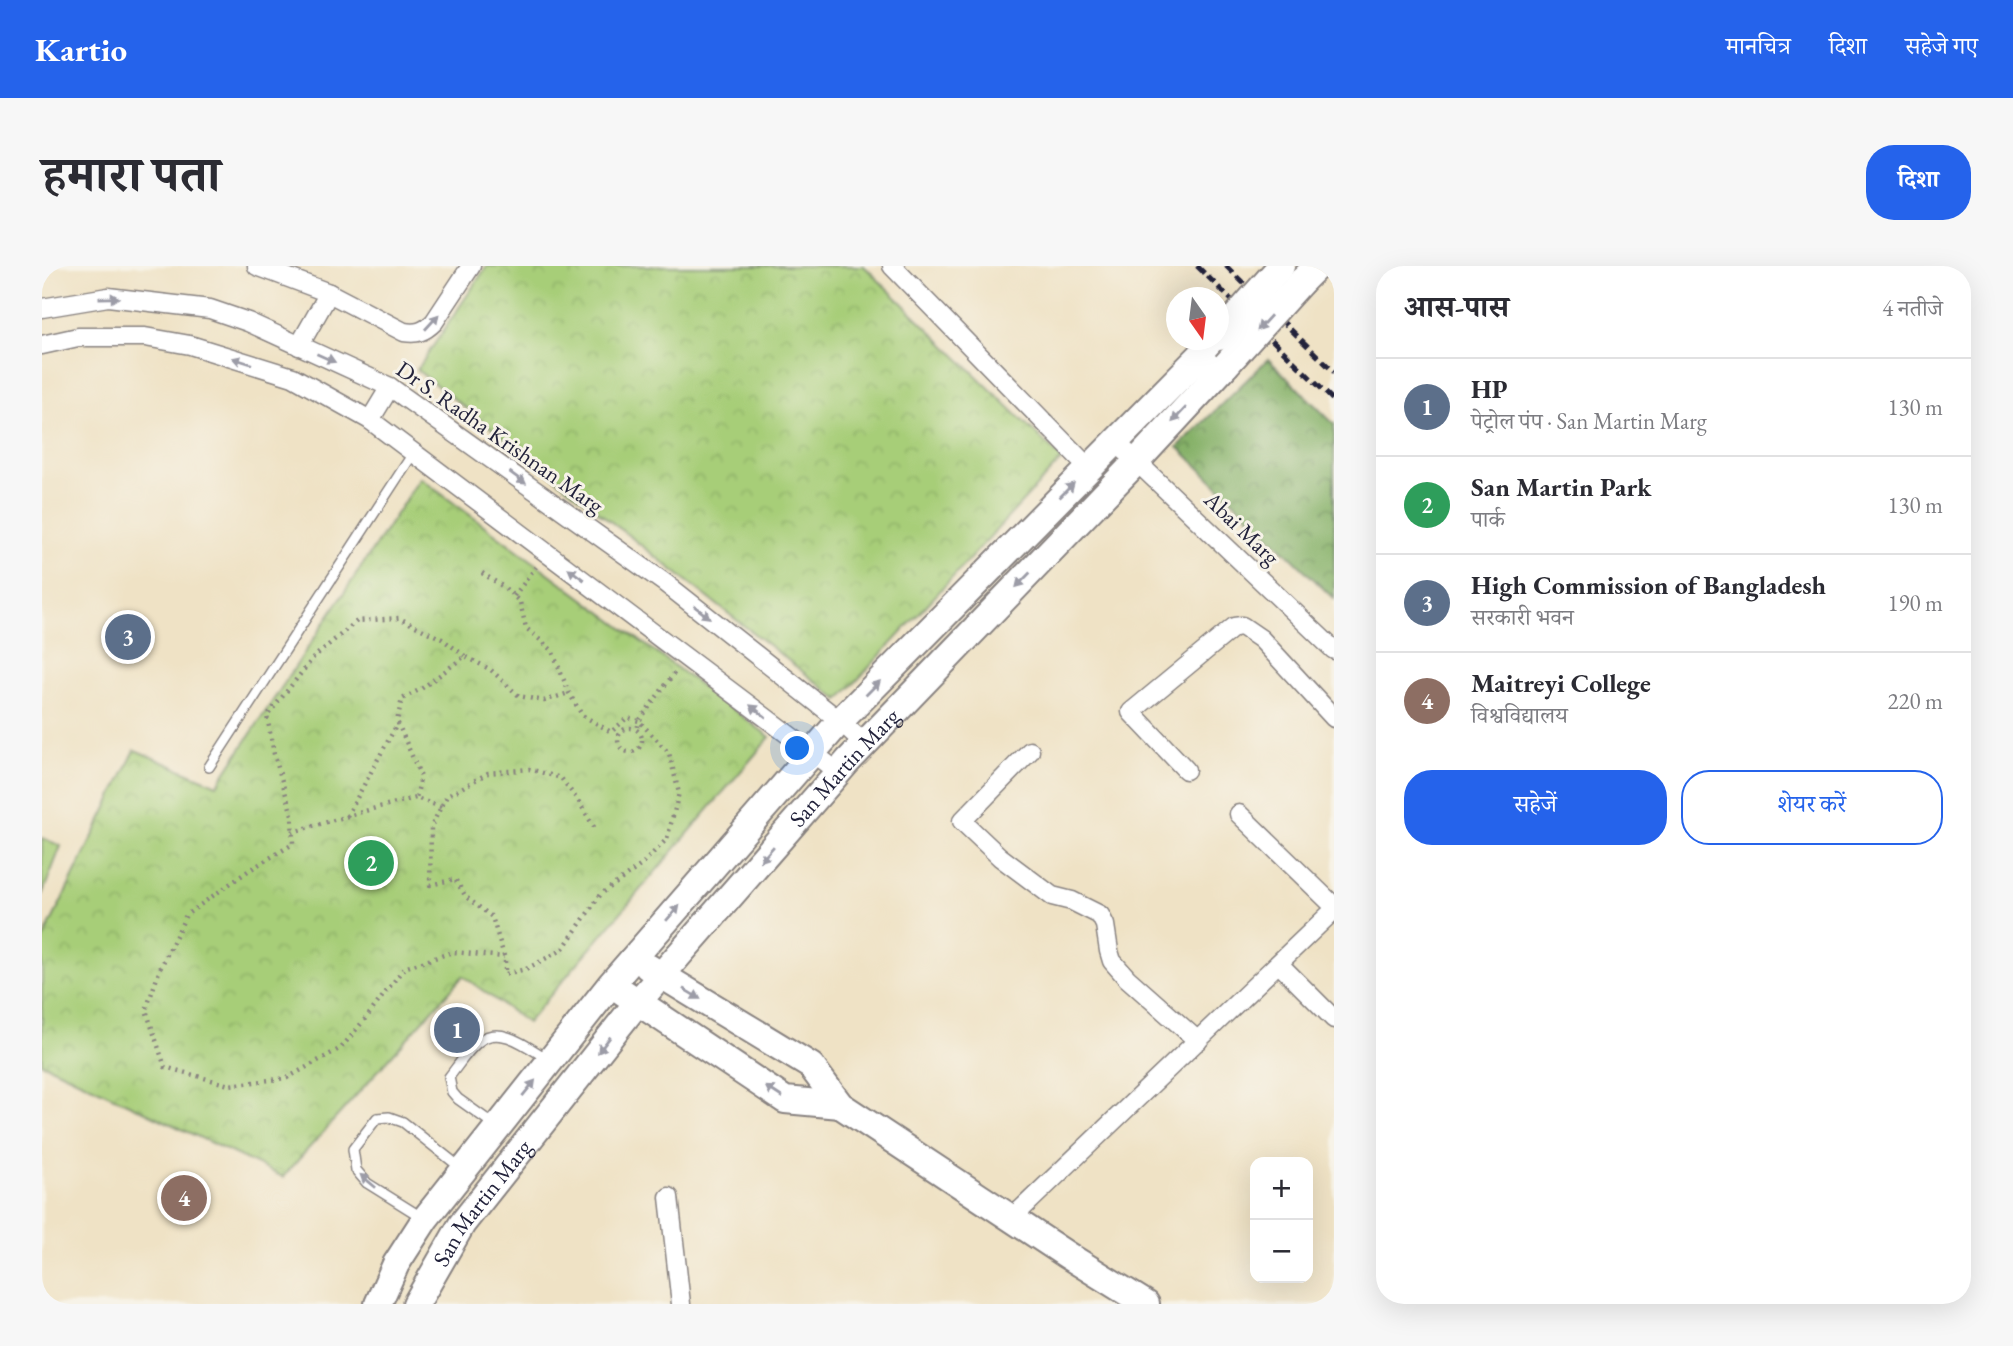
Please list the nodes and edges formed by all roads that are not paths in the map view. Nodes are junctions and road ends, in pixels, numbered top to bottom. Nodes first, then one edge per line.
1 (257, 266) edge
2 (471, 266) edge
3 (892, 266) edge
4 (1300, 271) edge
5 (329, 293) junction
6 (42, 308) edge
7 (1229, 336) edge
8 (42, 345) edge
9 (299, 346) junction
10 (1214, 350) edge
11 (1215, 350) edge
12 (390, 387) junction
13 (370, 420) junction
14 (1116, 442) junction
15 (414, 452) junction
16 (1136, 462) junction
17 (1089, 468) junction
18 (1334, 650) edge
19 (1334, 718) edge
20 (840, 721) junction
21 (865, 744) junction
22 (1030, 751) dead end
23 (813, 752) junction
24 (209, 767) dead end
25 (1186, 770) dead end
26 (838, 772) junction
27 (1239, 814) dead end
28 (1334, 908) edge
29 (634, 958) junction
30 (1279, 964) junction
31 (662, 976) junction
32 (611, 984) junction
33 (637, 1003) junction
34 (1332, 1012) edge
35 (1198, 1041) junction
36 (550, 1061) junction
37 (840, 1105) junction
38 (497, 1127) junction
39 (463, 1170) junction
40 (670, 1197) dead end
41 (425, 1219) junction
42 (1011, 1219) junction
43 (378, 1304) edge
44 (416, 1304) edge
45 (681, 1304) edge
46 (1146, 1304) edge

1 - 5 street
5 -> 2 street
3 - 17 street
4 - 7 street, San Martin Marg, bridge
5 - 9 street
6 -> 9 street, Dr S. Radha Krishnan Marg
13 -> 8 street
9 -> 12 street, Dr S. Radha Krishnan Marg
10 - 14 street, San Martin Marg
11 -> 16 street, San Martin Marg
12 - 13 street
12 -> 20 street, Dr S. Radha Krishnan Marg
13 - 15 street
14 - 16 street, Abai Marg
14 - 17 street, San Martin Marg
23 -> 15 street
15 - 24 lane
16 - 18 street, Abai Marg
16 -> 21 street, San Martin Marg
20 -> 17 street, San Martin Marg
19 - 25 street
20 - 21 street, Dr S. Radha Krishnan Marg
20 - 23 street, San Martin Marg
21 - 26 street, San Martin Marg
22 - 35 street
23 - 26 street
29 -> 23 street, San Martin Marg
26 -> 31 street, San Martin Marg
27 - 28 street
28 - 30 street
29 - 31 street
29 - 32 street, San Martin Marg
30 - 34 street
30 - 35 street
31 - 33 street, San Martin Marg
31 -> 37 street
32 - 33 street
32 - 36 street, San Martin Marg
37 -> 33 street
33 -> 44 street, San Martin Marg
35 - 42 street
38 -> 36 street, San Martin Marg
36 - 38 lane
37 - 42 street
38 - 39 street, San Martin Marg
39 - 41 street, San Martin Marg
41 -> 39 lane
40 - 45 street
41 - 43 street, San Martin Marg
42 - 46 street

